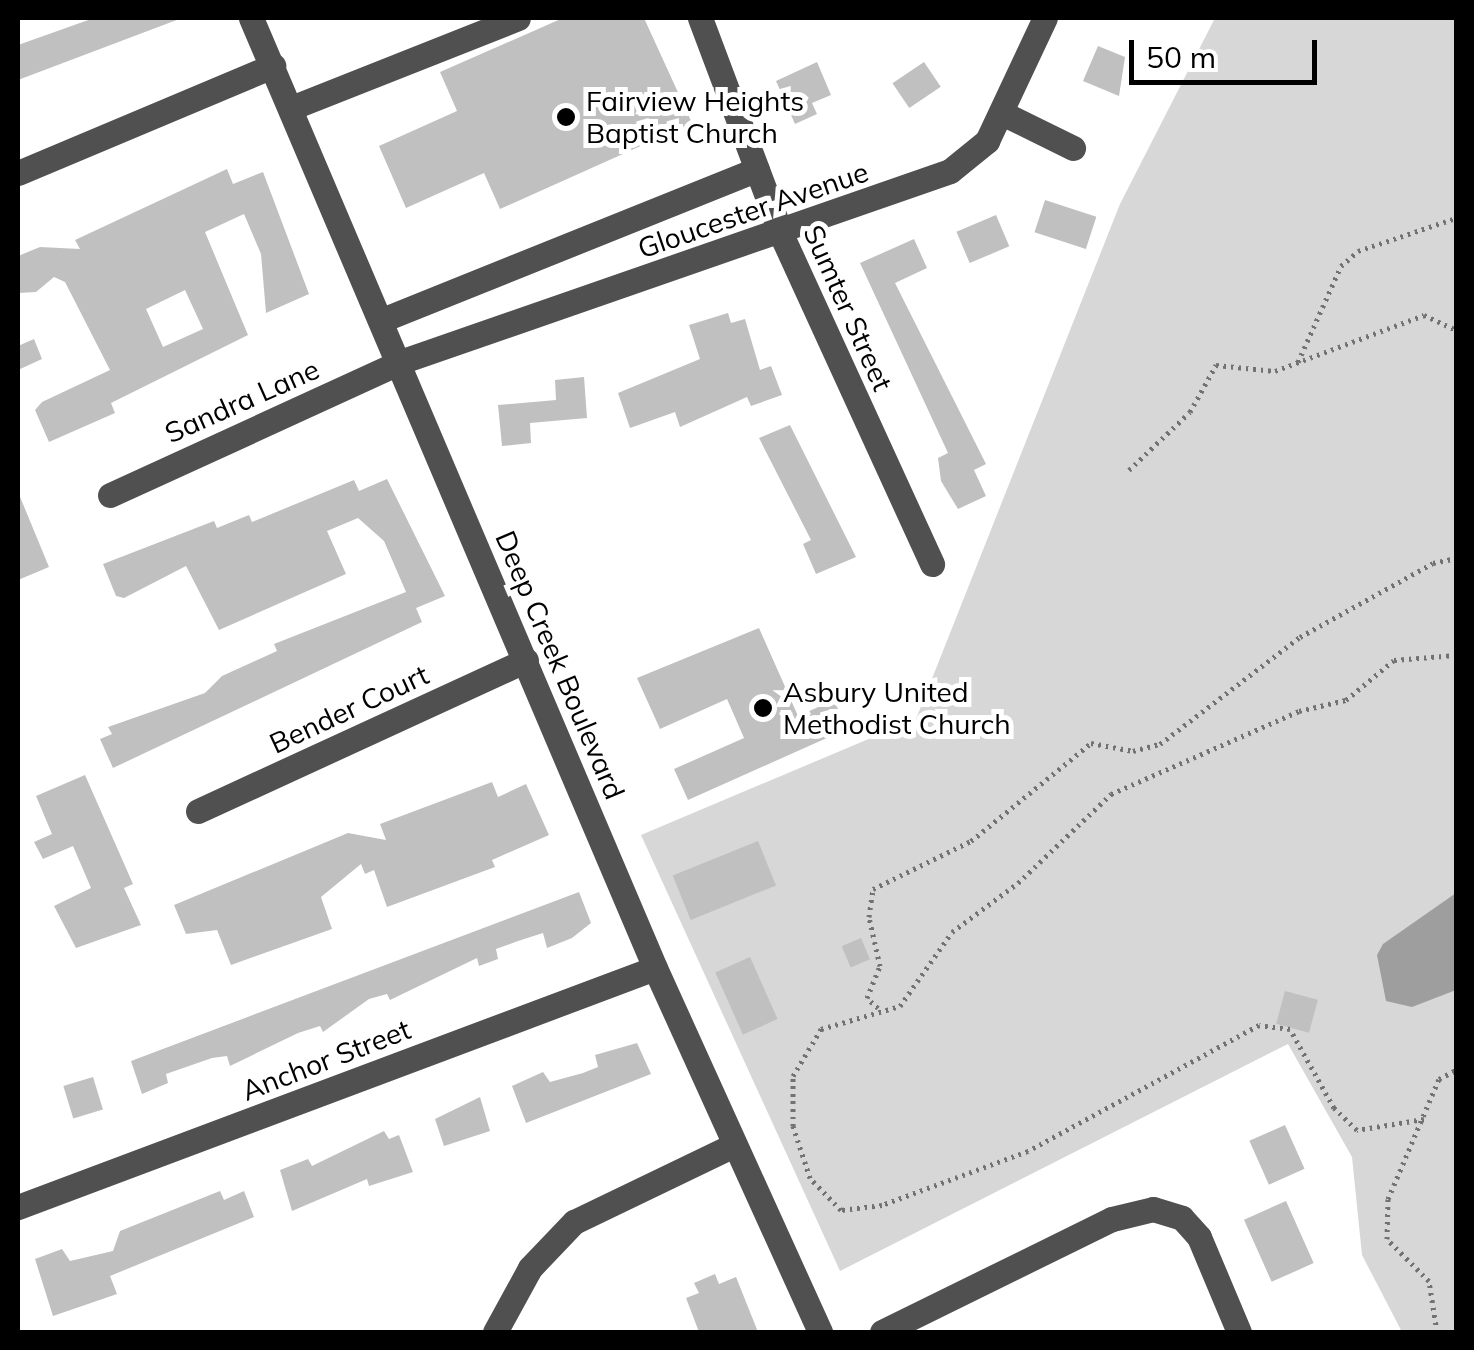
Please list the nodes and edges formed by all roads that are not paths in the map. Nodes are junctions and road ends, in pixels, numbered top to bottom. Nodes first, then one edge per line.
1 (251, 18) edge
2 (518, 18) edge
3 (1045, 18) edge
4 (707, 22) edge
5 (273, 66) junction
6 (291, 108) junction
7 (1004, 114) junction
8 (1073, 148) dead end
9 (757, 169) junction
10 (18, 173) edge
11 (781, 234) junction
12 (382, 320) junction
13 (400, 362) junction
14 (110, 494) dead end
15 (932, 564) dead end
16 (526, 660) junction
17 (198, 811) dead end
18 (656, 968) junction
19 (734, 1145) junction
20 (18, 1208) edge
21 (496, 1332) edge
22 (820, 1332) edge
23 (882, 1332) edge
24 (1240, 1332) edge

1 - 5 street, Deep Creek Boulevard
2 - 6 street
3 - 7 street, Gloucester Avenue
4 - 9 street, Sumter Street
5 - 6 street, Deep Creek Boulevard
5 - 10 street
6 - 12 street, Deep Creek Boulevard
7 - 8 street
7 - 11 street, Gloucester Avenue
9 - 11 street, Sumter Street
9 - 12 street
11 - 13 street, Gloucester Avenue
11 - 15 street, Sumter Street
12 - 13 street, Deep Creek Boulevard
13 - 14 street, Sandra Lane
13 - 16 street, Deep Creek Boulevard
16 - 17 street, Bender Court
16 - 18 street, Deep Creek Boulevard
18 - 19 street, Deep Creek Boulevard
18 - 20 street, Anchor Street
19 - 21 street
19 - 22 street, Deep Creek Boulevard
23 - 24 street

